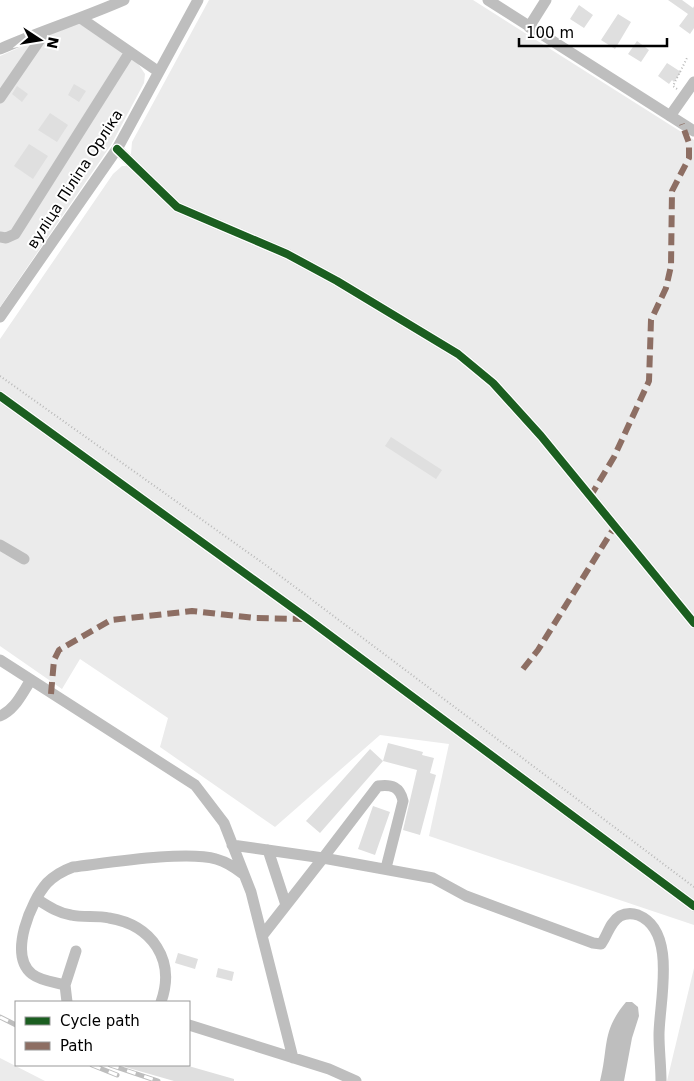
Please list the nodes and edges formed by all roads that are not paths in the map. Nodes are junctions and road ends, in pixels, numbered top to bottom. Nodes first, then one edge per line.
1 (124, 0) edge
2 (198, 0) edge
3 (488, 0) edge
4 (546, 0) edge
5 (82, 19) junction
6 (529, 27) junction
7 (48, 28) junction
8 (0, 50) edge
9 (130, 52) junction
10 (159, 72) junction
11 (694, 82) edge
12 (0, 98) edge
13 (670, 116) junction
14 (694, 131) edge
15 (117, 149) junction
16 (0, 237) edge
17 (0, 317) edge
18 (0, 396) edge
19 (0, 545) edge
20 (24, 559) dead end
21 (694, 623) edge
22 (0, 660) edge
23 (31, 680) junction
24 (0, 716) edge
25 (232, 845) junction
26 (268, 850) junction
27 (323, 858) junction
28 (386, 868) junction
29 (244, 876) junction
30 (36, 899) junction
31 (286, 905) junction
32 (694, 906) edge
33 (262, 936) junction
34 (76, 951) dead end
35 (65, 985) junction
36 (67, 1001) edge
37 (160, 1001) edge
38 (190, 1025) edge
39 (293, 1058) junction
40 (356, 1081) edge
41 (661, 1081) edge

1 - 5 street
2 - 10 street, вуліца Піліпа Орліка
3 - 6 street
4 - 6 street
5 - 7 street
5 - 9 street
6 - 13 street
7 - 8 street
7 - 12 street
9 - 10 street
9 - 16 street
10 - 15 street, вуліца Піліпа Орліка
11 - 13 street
13 - 14 street
15 - 17 street, вуліца Піліпа Орліка
15 - 21 street
18 - 32 street
19 - 20 street
22 - 23 street
23 - 24 street
23 - 25 street
25 - 26 street
25 - 29 street
26 - 27 street
26 - 31 street
27 - 28 street
27 - 28 street
27 - 31 street
28 - 41 street
29 - 30 street
29 - 33 street
30 - 35 street
30 - 37 street
31 - 33 street
33 - 39 street
34 - 35 street
35 - 36 street
38 - 39 street
39 - 40 street

